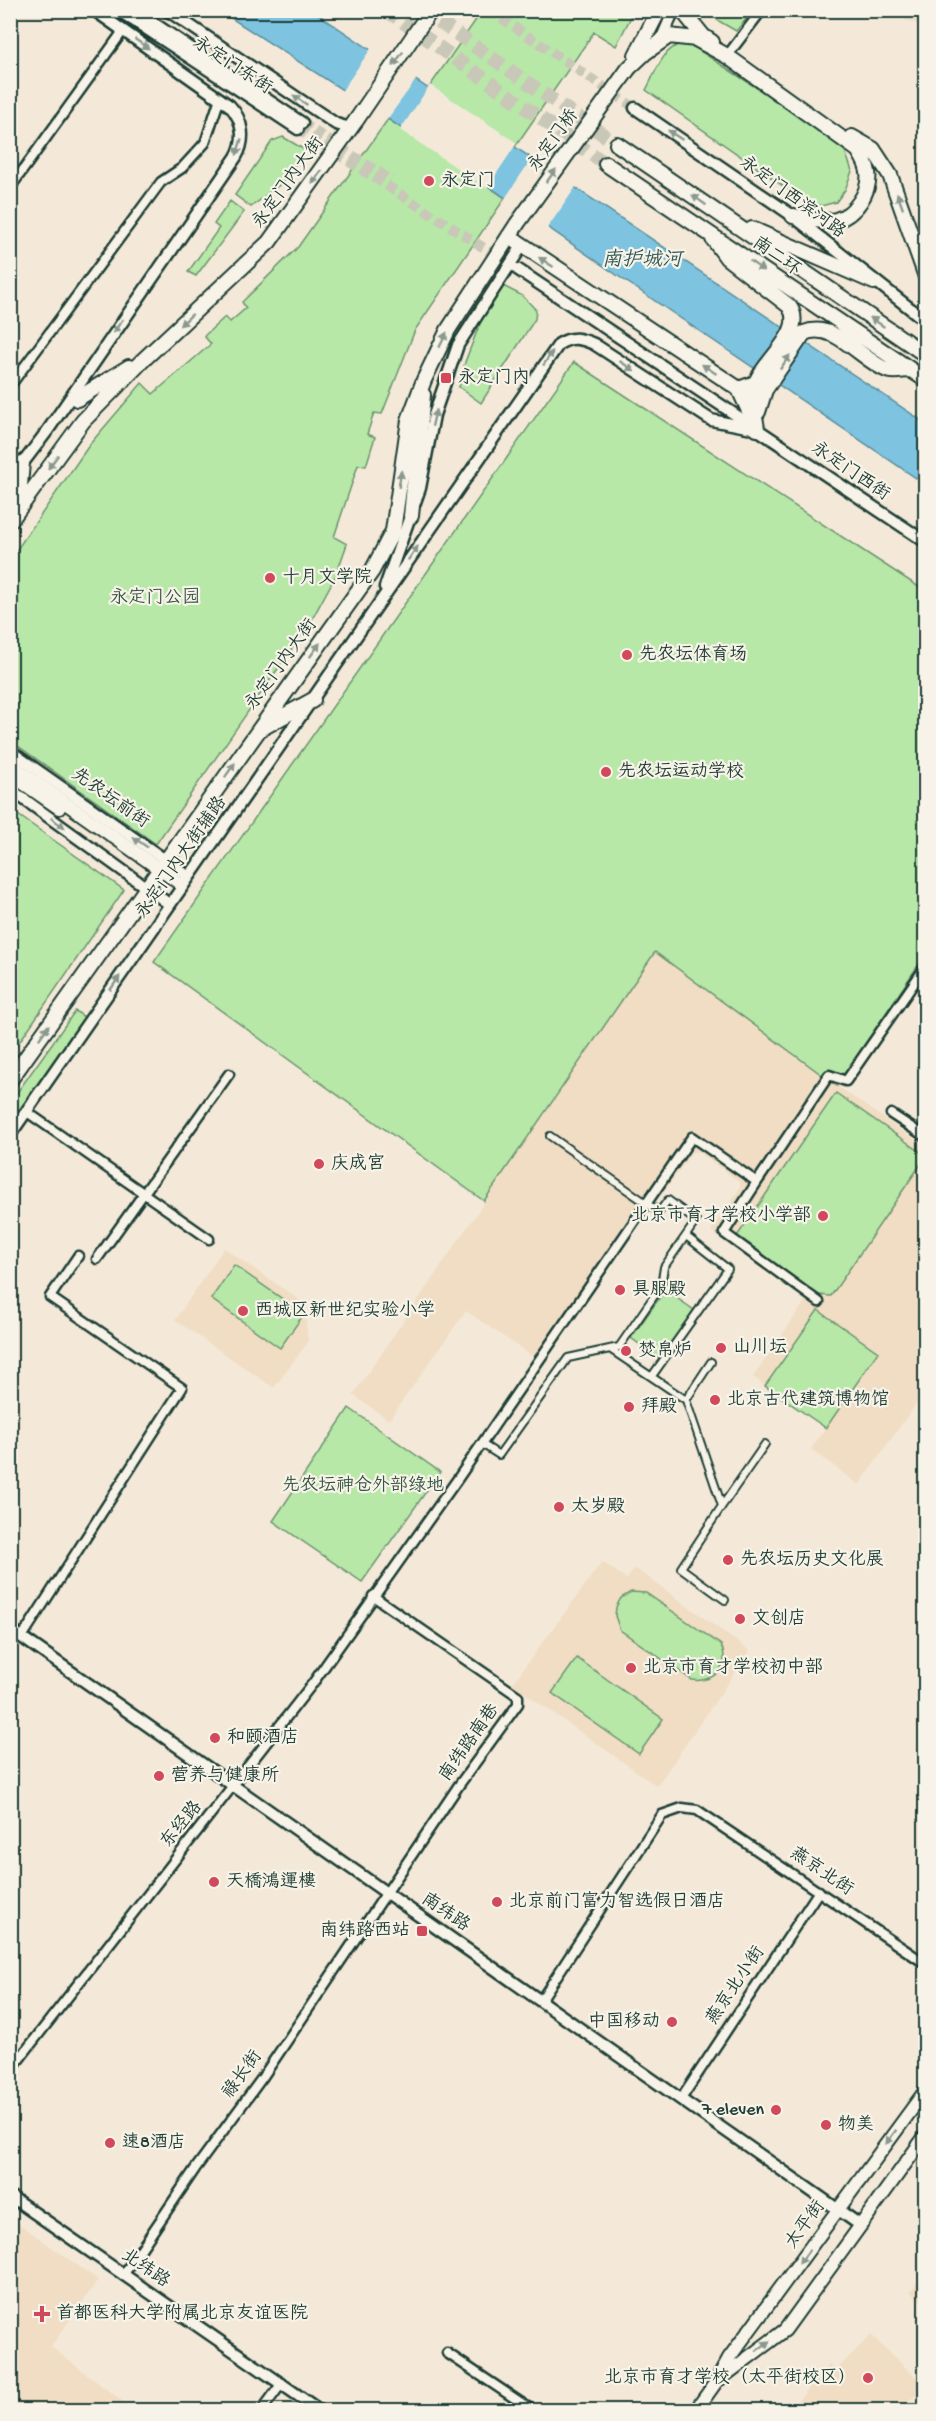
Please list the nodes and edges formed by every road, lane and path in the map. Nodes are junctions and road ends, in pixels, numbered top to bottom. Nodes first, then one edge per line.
1 (94, 10) edge
2 (118, 10) edge
3 (134, 10) edge
4 (168, 10) edge
5 (431, 10) edge
6 (659, 10) edge
7 (674, 10) edge
8 (682, 10) edge
9 (762, 10) edge
10 (123, 31) junction
11 (660, 42) junction
12 (728, 55) junction
13 (629, 68) junction
14 (220, 98) junction
15 (635, 108) tunnel mouth
16 (353, 124) junction
17 (617, 144) tunnel mouth
18 (606, 164) tunnel mouth
19 (10, 189) edge
20 (793, 216) junction
21 (723, 217) junction
22 (709, 232) junction
23 (509, 236) junction
24 (522, 246) junction
25 (518, 266) tunnel mouth
26 (926, 277) edge
27 (874, 282) junction
28 (926, 321) edge
29 (799, 330) junction
30 (926, 355) edge
31 (142, 360) junction
32 (910, 370) junction
33 (424, 380) junction
34 (926, 380) edge
35 (10, 386) edge
36 (760, 387) junction
37 (739, 389) junction
38 (77, 399) joint
39 (757, 429) junction
40 (48, 430) junction
41 (22, 463) junction
42 (10, 480) edge
43 (14, 515) edge
44 (411, 516) junction
45 (926, 542) edge
46 (380, 600) junction
47 (313, 700) junction
48 (257, 730) junction
49 (10, 751) edge
50 (10, 764) edge
51 (10, 774) edge
52 (10, 789) edge
53 (157, 873) junction
54 (183, 884) junction
55 (169, 904) junction
56 (926, 966) edge
57 (229, 1074) dead end
58 (10, 1080) edge
59 (27, 1112) junction
60 (891, 1114) dead end
61 (10, 1135) edge
62 (549, 1136) dead end
63 (926, 1137) edge
64 (757, 1182) junction
65 (143, 1192) junction
66 (647, 1203) junction
67 (686, 1236) junction
68 (209, 1239) dead end
69 (78, 1256) dead end
70 (97, 1258) dead end
71 (819, 1302) dead end
72 (610, 1348) junction
73 (711, 1362) dead end
74 (652, 1376) junction
75 (686, 1400) junction
76 (482, 1444) junction
77 (765, 1444) dead end
78 (722, 1506) junction
79 (374, 1596) junction
80 (725, 1600) dead end
81 (10, 1629) edge
82 (22, 1637) junction
83 (234, 1786) junction
84 (819, 1891) junction
85 (386, 1893) junction
86 (926, 1964) edge
87 (541, 2000) junction
88 (10, 2071) edge
89 (926, 2090) edge
90 (681, 2099) junction
91 (926, 2135) edge
92 (10, 2196) edge
93 (838, 2210) junction
94 (860, 2225) junction
95 (124, 2274) junction
96 (447, 2353) dead end
97 (717, 2382) junction
98 (282, 2383) junction
99 (262, 2410) edge
100 (319, 2410) edge
101 (527, 2410) edge
102 (696, 2410) edge

1 - 10 street
2 - 3 street, 永定门东街
16 -> 4 street
5 -> 16 main road, bridge
6 - 13 main road
7 - 11 street
8 - 12 main road
9 - 12 street
10 -> 14 street
10 - 19 street
11 - 12 main road
11 - 13 main road
12 - 20 main road
26 -> 12 main road
23 -> 13 main road, 永定门桥, bridge
14 - 35 street
14 -> 40 street
20 -> 15 street, 永定门西滨河路
16 -> 31 main road, 永定门内大街
21 -> 17 main road, 南二环
18 - 22 main road, 南二环
20 - 27 street, 永定门西滨河路
21 - 27 main road
30 -> 21 main road, 南二环
22 - 29 main road
22 -> 32 main road, 南二环
23 - 24 main road
33 -> 23 main road, 永定门内大街
37 -> 24 main road
44 -> 24 street
25 - 39 street, 永定门西街
27 - 28 street, 永定门西滨河路
29 - 32 main road
29 - 36 main road
31 - 38 main road
31 -> 43 main road, 永定门内大街
32 - 34 main road, 南二环
33 - 44 main road
48 -> 33 main road, 永定门内大街
36 - 37 main road
36 - 39 main road
37 - 39 main road
38 - 40 street
39 - 45 street, 永定门西街
46 -> 39 street
40 - 41 street
41 - 42 street
41 - 43 main road
44 - 46 street
46 - 47 street, 永定门内大街辅路
47 - 48 main road
47 - 54 street, 永定门内大街辅路
53 -> 48 main road, 永定门内大街
53 -> 49 street, 先农坛前街
50 - 53 main road, 先农坛前街
51 - 53 main road, 先农坛前街
52 -> 53 street, 先农坛前街
53 - 54 main road, 先农坛前街
53 - 54 street, 先农坛前街
53 - 55 street, 先农坛前街
58 -> 53 main road, 永定门内大街
54 - 55 street, 永定门内大街辅路
59 -> 55 street, 永定门内大街辅路
56 - 64 street
57 - 65 street
59 - 61 street, 永定门内大街辅路
59 - 65 street
60 - 63 street
62 - 66 street
64 - 66 street, 东经路
64 - 71 street
65 - 68 street
65 - 70 street
66 - 67 street
66 - 76 street, 东经路
67 - 72 street
67 - 74 street
69 - 82 street
72 - 74 street
72 - 76 street
73 - 75 street
74 - 75 street
75 - 78 street
76 - 79 street, 东经路
77 - 78 street
78 - 80 street
79 - 83 street, 东经路
79 - 85 street, 南纬路南巷
81 - 82 street, 南纬路
82 - 83 street, 南纬路
83 - 85 street, 南纬路
83 - 88 street, 东经路
84 - 86 street, 燕京北街
84 - 87 street, 燕京北街
84 - 90 street, 燕京北小街
85 - 87 street, 南纬路
85 - 95 street, 禄长街
87 - 90 street, 南纬路
89 -> 93 main road, 太平街
90 - 93 street, 南纬路
91 - 94 main road, 太平街
92 - 95 street, 北纬路
93 - 94 street, 南纬路
93 -> 97 main road, 太平街
97 -> 94 main road, 太平街
95 - 98 street, 北纬路
96 - 101 street
97 - 102 main road, 太平街
98 - 99 street
98 - 100 street, 北纬路

